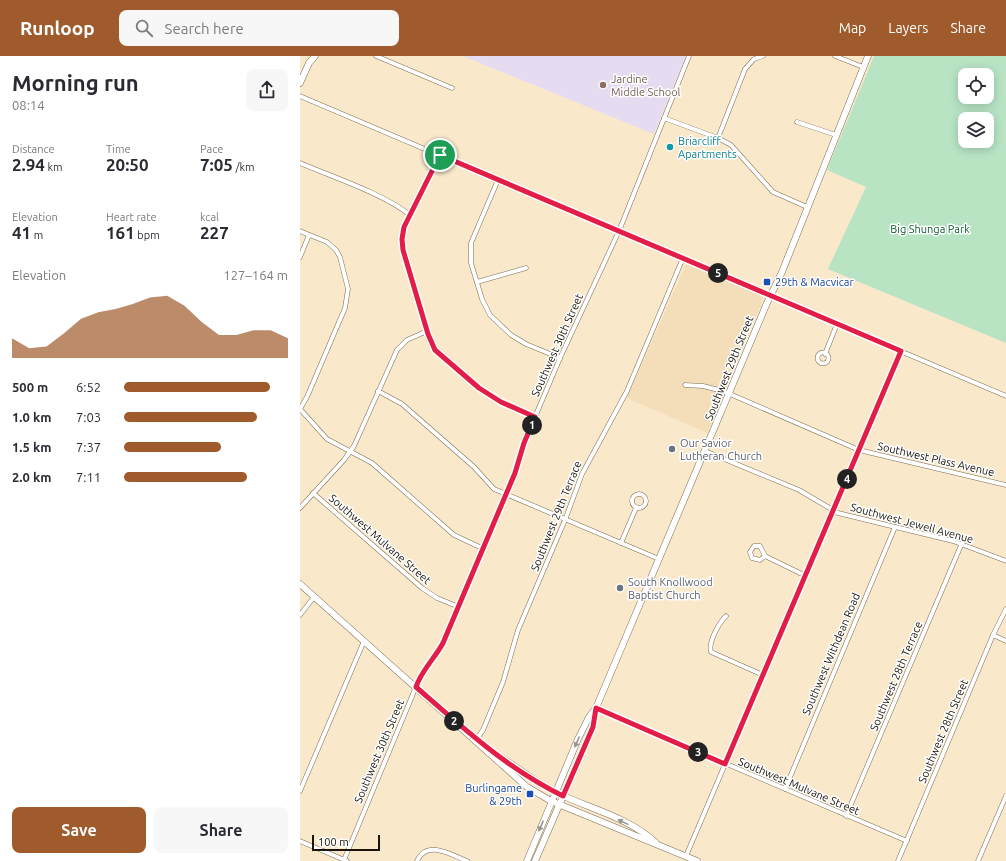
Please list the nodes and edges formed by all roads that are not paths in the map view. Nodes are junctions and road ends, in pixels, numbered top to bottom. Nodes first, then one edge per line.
1 (315, 56) edge
2 (376, 56) edge
3 (689, 56) edge
4 (763, 56) edge
5 (835, 56) edge
6 (868, 56) edge
7 (863, 67) junction
8 (300, 82) edge
9 (452, 88) dead end
10 (300, 96) edge
11 (664, 118) junction
12 (797, 122) dead end
13 (836, 135) junction
14 (718, 138) junction
15 (440, 155) junction
16 (300, 163) edge
17 (498, 180) junction
18 (807, 207) junction
19 (410, 216) junction
20 (300, 231) edge
21 (619, 231) junction
22 (309, 235) junction
23 (300, 257) edge
24 (683, 258) junction
25 (526, 268) dead end
26 (477, 282) junction
27 (771, 295) junction
28 (837, 324) junction
29 (427, 331) junction
30 (901, 351) junction
31 (825, 354) dead end
32 (560, 358) junction
33 (686, 385) dead end
34 (378, 391) junction
35 (730, 394) junction
36 (1006, 396) edge
37 (300, 409) edge
38 (535, 417) junction
39 (859, 450) junction
40 (705, 451) junction
41 (350, 452) junction
42 (1006, 484) edge
43 (313, 494) junction
44 (506, 495) junction
45 (300, 508) edge
46 (636, 508) dead end
47 (833, 511) junction
48 (565, 520) junction
49 (895, 527) junction
50 (621, 543) junction
51 (962, 544) junction
52 (484, 549) junction
53 (765, 556) dead end
54 (659, 559) junction
55 (1006, 561) edge
56 (806, 576) junction
57 (300, 584) edge
58 (314, 597) junction
59 (459, 607) junction
60 (1006, 610) edge
61 (300, 615) edge
62 (726, 616) dead end
63 (993, 636) junction
64 (364, 641) junction
65 (1006, 641) edge
66 (763, 675) junction
67 (416, 687) junction
68 (596, 708) junction
69 (476, 740) junction
70 (487, 749) junction
71 (725, 764) junction
72 (785, 789) junction
73 (300, 791) edge
74 (555, 792) junction
75 (563, 796) junction
76 (1006, 796) edge
77 (552, 801) junction
78 (560, 804) junction
79 (846, 816) junction
80 (906, 841) junction
81 (300, 842) edge
82 (656, 842) junction
83 (686, 856) junction
84 (345, 860) edge
85 (417, 861) edge
86 (467, 861) edge
87 (527, 861) edge
88 (535, 861) edge
89 (697, 861) edge
90 (898, 861) edge
91 (978, 861) edge

1 - 8 main road
2 - 9 street
3 - 11 street, Southwest 30th Street
4 - 14 street
5 - 7 street
6 - 7 main road, Southwest 29th Street
7 - 13 main road, Southwest 29th Street
10 - 15 street
11 - 14 street
11 - 21 street, Southwest 30th Street
12 - 13 street
13 - 18 main road, Southwest 29th Street
14 - 18 street
15 - 17 street
15 - 19 street
16 - 19 street
17 - 21 street
17 - 26 street
18 - 27 main road, Southwest 29th Street
19 - 29 street
20 - 22 street
21 - 24 street
21 - 32 street, Southwest 30th Street
22 - 23 street
22 - 37 street
24 - 27 street
24 - 48 street, Southwest 29th Terrace
25 - 26 street
26 - 32 street
27 - 28 street
27 - 35 main road, Southwest 29th Street
28 - 30 street
28 - 31 street
29 - 34 street
29 - 38 street
30 - 36 street
30 - 39 street
32 - 38 street, Southwest 30th Street
33 - 35 street, Southwest Plass Avenue
34 - 41 street
34 - 44 street
35 - 39 street, Southwest Plass Avenue
35 - 40 main road, Southwest 29th Street
37 - 41 street
38 - 44 street, Southwest 30th Street
39 - 42 street, Southwest Plass Avenue
39 - 47 street
40 - 47 street, Southwest Jewell Avenue
40 - 54 main road, Southwest 29th Street
41 - 43 street
41 - 52 street
43 - 45 street
43 - 59 street, Southwest Mulvane Street
44 - 48 street
44 - 52 street, Southwest 30th Street
46 - 50 street
47 - 49 street, Southwest Jewell Avenue
47 - 56 street
48 - 50 street
48 - 69 street, Southwest 29th Terrace
49 - 51 street, Southwest Jewell Avenue
49 - 72 street, Southwest Withdean Road
50 - 54 street
51 - 55 street, Southwest Jewell Avenue
51 - 79 street, Southwest 28th Terrace
52 - 59 street, Southwest 30th Street
53 - 56 street
54 - 68 main road, Southwest 29th Street
56 - 66 street
57 - 58 main road
58 - 61 street
58 - 64 main road
59 - 67 street, Southwest 30th Street
60 - 63 street, Southwest 28th Street
62 - 66 street
63 - 65 street
63 - 80 street, Southwest 28th Street
64 - 67 main road
64 - 73 street
66 - 71 street
67 - 69 main road
67 - 84 street, Southwest 30th Street
68 - 71 street, Southwest Mulvane Street
68 -> 74 main road, Southwest 29th Street
68 - 75 main road, Southwest 29th Street
69 - 70 main road
70 - 74 main road
70 - 77 main road
71 - 72 street, Southwest Mulvane Street
71 - 83 street
72 - 79 street, Southwest Mulvane Street
74 - 75 main road
74 - 77 main road, Southwest 29th Street
75 - 78 main road, Southwest 29th Street
82 -> 75 main road
76 - 91 street
77 - 78 main road
77 -> 87 main road, Southwest 29th Street
78 - 82 main road
78 - 88 main road, Southwest 29th Street
79 - 80 street, Southwest Mulvane Street
80 - 90 street, Southwest 28th Street
81 - 84 street
82 - 83 main road
83 - 89 main road
85 - 86 street

